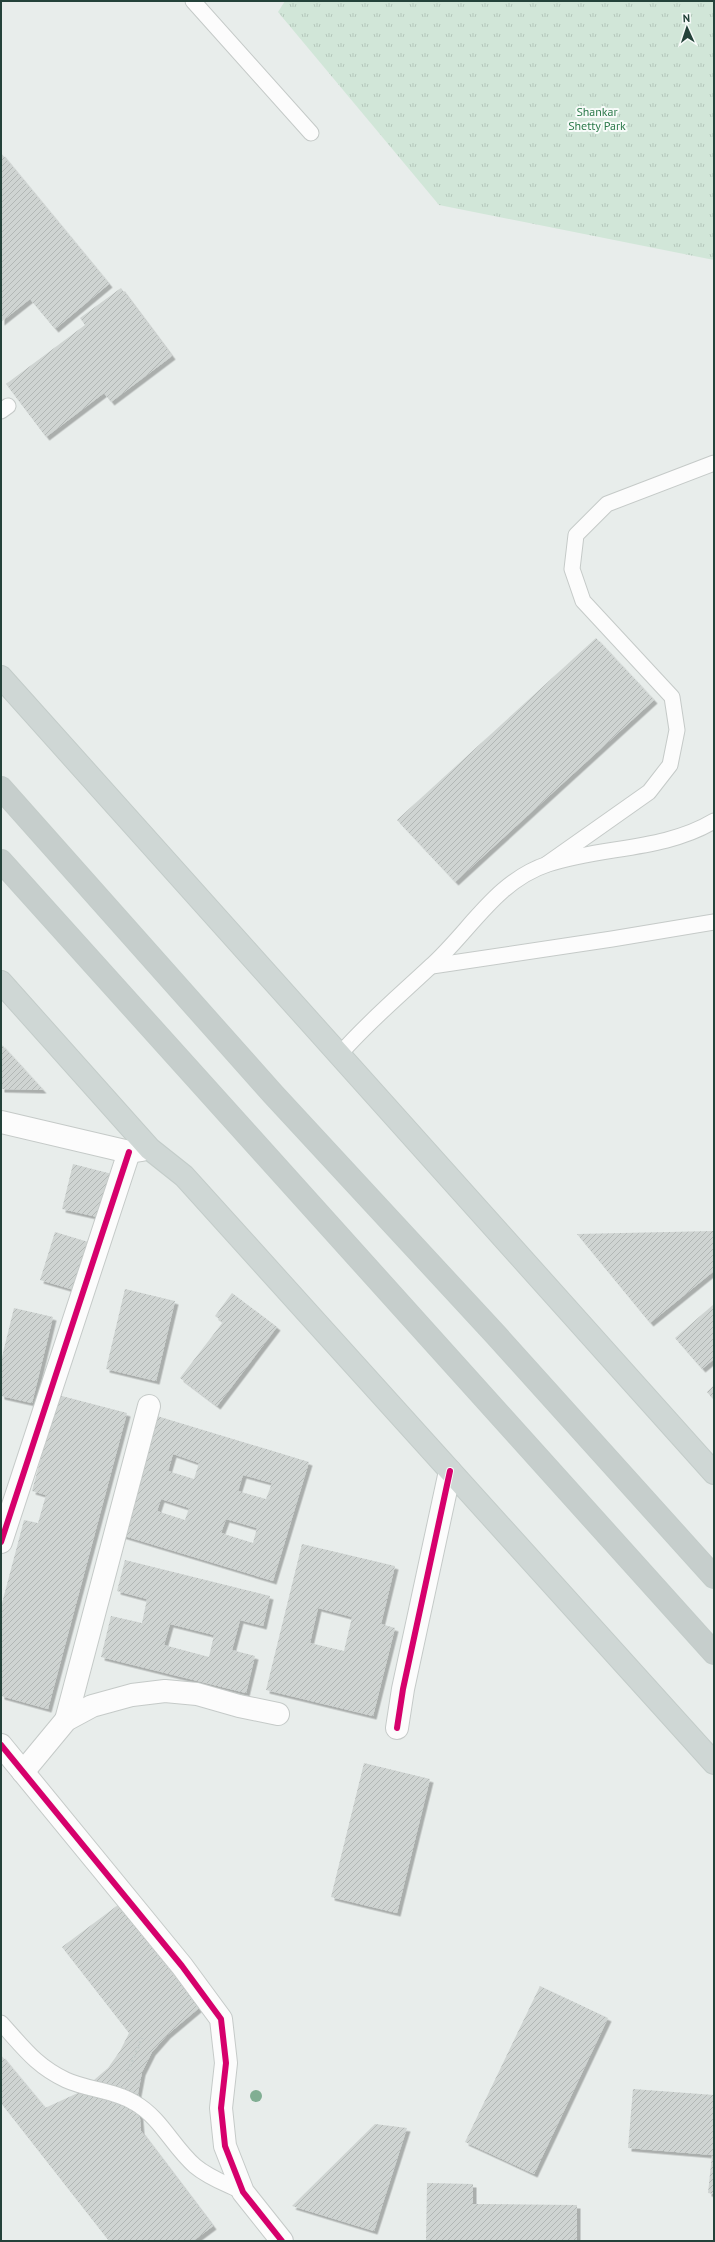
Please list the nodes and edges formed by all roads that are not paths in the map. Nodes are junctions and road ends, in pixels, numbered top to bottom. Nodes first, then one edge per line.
1 (193, 1) edge
2 (311, 133) dead end
3 (714, 463) edge
4 (1, 677) edge
5 (1, 788) edge
6 (714, 821) edge
7 (1, 861) edge
8 (547, 864) junction
9 (714, 922) edge
10 (432, 966) junction
11 (1, 982) edge
12 (340, 1054) junction
13 (1, 1122) edge
14 (150, 1149) junction
15 (129, 1152) junction
16 (149, 1406) dead end
17 (450, 1471) junction
18 (714, 1473) edge
19 (1, 1542) edge
20 (714, 1577) edge
21 (714, 1653) edge
22 (278, 1714) dead end
23 (66, 1720) junction
24 (397, 1728) dead end
25 (1, 1745) edge
26 (714, 1763) edge
27 (23, 1772) junction
28 (1, 2023) edge
29 (243, 2192) junction
30 (282, 2241) edge

1 - 2 lane
3 - 8 lane
4 - 12 main road
5 - 20 highway
6 - 8 lane
7 - 21 highway
8 - 10 lane
9 - 10 lane
10 - 12 lane
11 - 14 main road
12 - 18 main road
13 - 15 street
14 - 15 street
14 - 17 main road
15 - 19 street
16 - 23 street
17 - 24 street
17 - 26 main road
22 - 23 street
23 - 27 street
25 - 27 street
27 - 29 street
28 - 29 lane
29 - 30 street

